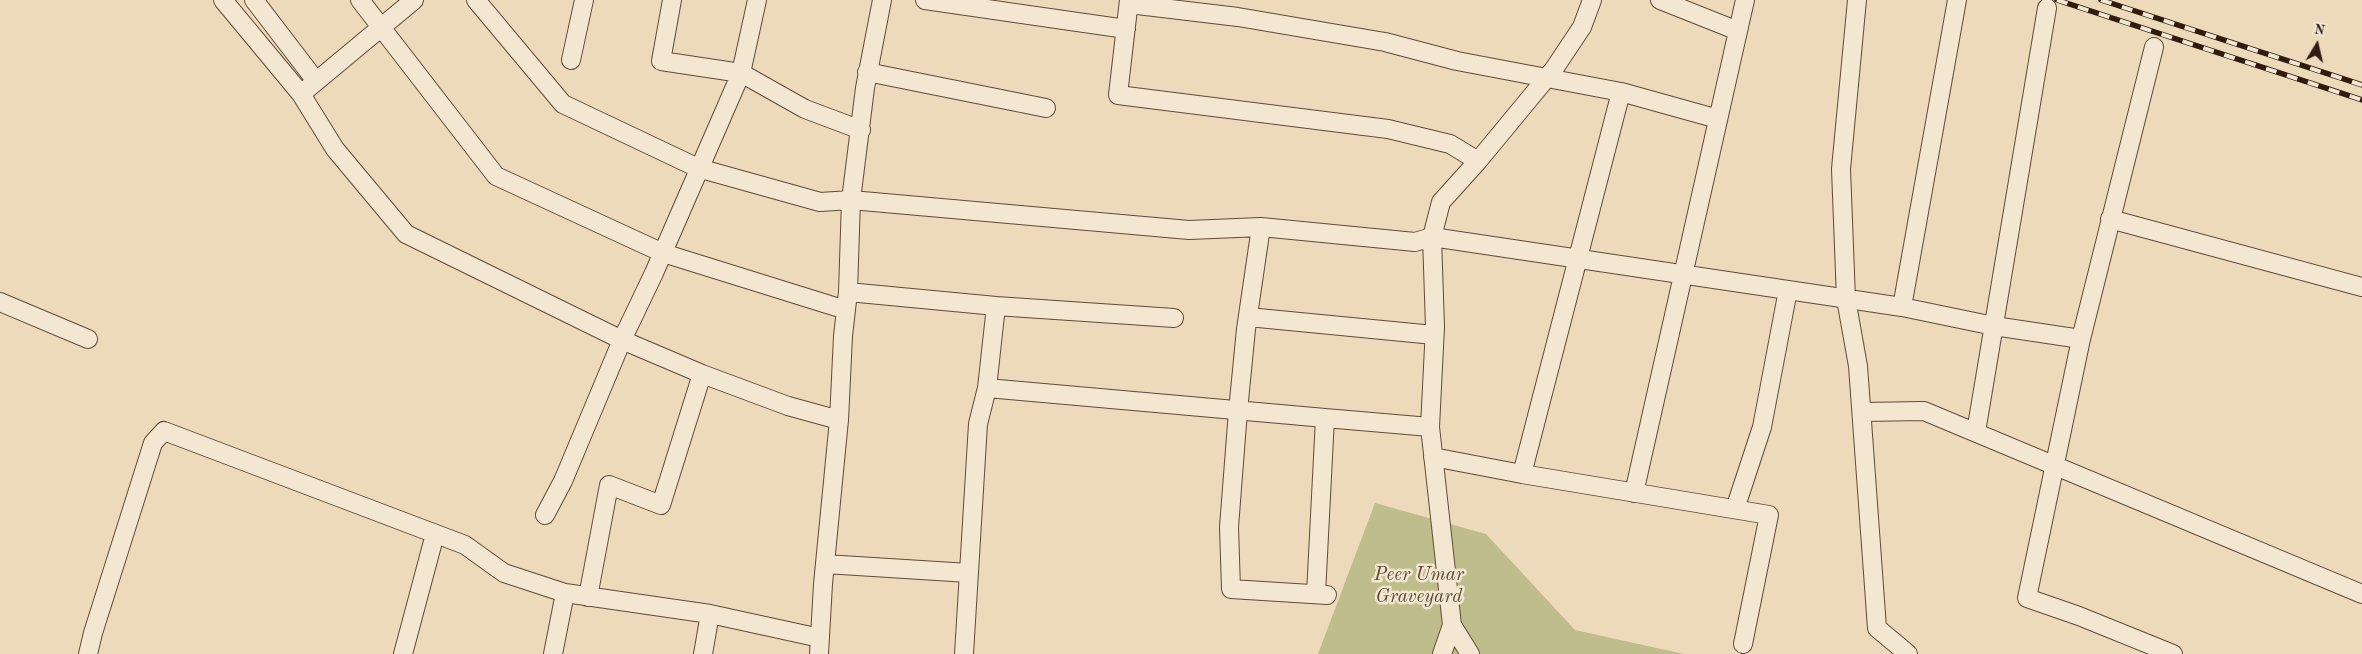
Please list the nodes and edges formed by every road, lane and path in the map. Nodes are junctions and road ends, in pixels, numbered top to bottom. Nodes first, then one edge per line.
1 (223, 0) edge
2 (254, 0) edge
3 (360, 0) edge
4 (414, 0) edge
5 (476, 0) edge
6 (584, 0) edge
7 (672, 0) edge
8 (757, 0) edge
9 (882, 0) edge
10 (925, 0) edge
11 (1660, 0) edge
12 (1745, 0) edge
13 (1857, 0) edge
14 (1957, 0) edge
15 (1590, 1) edge
16 (1129, 2) edge
17 (2047, 8) dead end
18 (380, 26) junction
19 (1126, 29) junction
20 (1738, 31) junction
21 (2154, 47) dead end
22 (571, 60) dead end
23 (868, 72) junction
24 (741, 73) junction
25 (1545, 79) junction
26 (316, 80) junction
27 (1621, 92) junction
28 (301, 94) junction
29 (1046, 108) dead end
30 (1718, 119) junction
31 (861, 130) junction
32 (1478, 161) junction
33 (698, 168) junction
34 (851, 200) junction
35 (2110, 219) junction
36 (1261, 227) junction
37 (1432, 238) junction
38 (663, 253) junction
39 (1577, 259) junction
40 (1683, 275) junction
41 (2362, 287) edge
42 (1788, 290) junction
43 (848, 292) junction
44 (1846, 298) junction
45 (0, 302) edge
46 (996, 306) junction
47 (1902, 307) junction
48 (846, 310) junction
49 (1248, 317) junction
50 (1174, 318) dead end
51 (1994, 326) junction
52 (1434, 335) junction
53 (88, 339) dead end
54 (2082, 339) junction
55 (622, 340) junction
56 (702, 374) junction
57 (987, 388) junction
58 (1238, 411) junction
59 (1862, 412) junction
60 (1325, 418) junction
61 (839, 420) junction
62 (1430, 427) junction
63 (1976, 432) junction
64 (1433, 458) junction
65 (2055, 466) junction
66 (1522, 474) junction
67 (1634, 493) junction
68 (1735, 510) junction
69 (545, 515) dead end
70 (435, 534) junction
71 (826, 564) junction
72 (969, 573) junction
73 (565, 594) junction
74 (2362, 594) edge
75 (588, 597) junction
76 (710, 614) junction
77 (1452, 625) junction
78 (1743, 644) dead end
79 (819, 646) edge
80 (88, 654) edge
81 (403, 654) edge
82 (553, 654) edge
83 (704, 654) edge
84 (964, 654) edge
85 (1442, 654) edge
86 (1470, 654) edge
87 (1908, 654) edge
88 (2174, 654) edge

1 - 28 street
2 - 26 street
3 - 18 street
4 - 18 street
5 - 33 street
6 - 22 street
7 - 24 street
8 - 24 street
9 - 23 street
10 - 19 street
11 - 20 street
12 - 20 street
13 - 44 street
14 - 47 street
15 - 25 street
16 - 19 street
16 - 25 street
17 - 51 street
18 - 26 street
18 - 38 street
19 - 32 street
20 - 30 street
21 - 35 street
23 - 29 street
23 - 31 street
24 - 31 street
24 - 33 street
25 - 27 street
25 - 32 street
26 - 28 street
27 - 30 street
27 - 39 street
28 - 55 street
30 - 40 street
31 - 34 street
32 - 37 street
33 - 34 street
33 - 38 street
34 - 36 street
34 - 43 street
35 - 41 street
35 - 54 street
36 - 37 street
36 - 49 street
37 - 39 street
37 - 52 street
38 - 48 street
38 - 55 street
39 - 40 street
39 - 66 street
40 - 42 street
40 - 67 street
42 - 44 street
42 - 68 street
43 - 46 street
43 - 48 street
44 - 47 street
44 - 59 street
45 - 53 street
46 - 50 street
46 - 57 street
47 - 51 street
48 - 61 street
49 - 52 street
49 - 58 street
51 - 54 street
51 - 63 street
52 - 62 street
54 - 65 street
55 - 56 street
55 - 69 street
56 - 61 street
56 - 75 street
57 - 58 street
57 - 72 street
58 - 60 street
58 - 60 street
59 - 63 street
59 - 87 street
60 - 62 street
61 - 71 street
62 - 64 street
63 - 65 street
64 - 66 street
64 - 77 street
65 - 74 street
65 - 88 street
66 - 67 street
67 - 68 street
68 - 78 street
70 - 73 street
70 - 80 street
70 - 81 street
71 - 72 street
71 - 79 street
72 - 84 street
73 - 75 street
73 - 82 street
75 - 76 street
76 - 79 street
76 - 83 street
77 - 85 street
77 - 86 street

